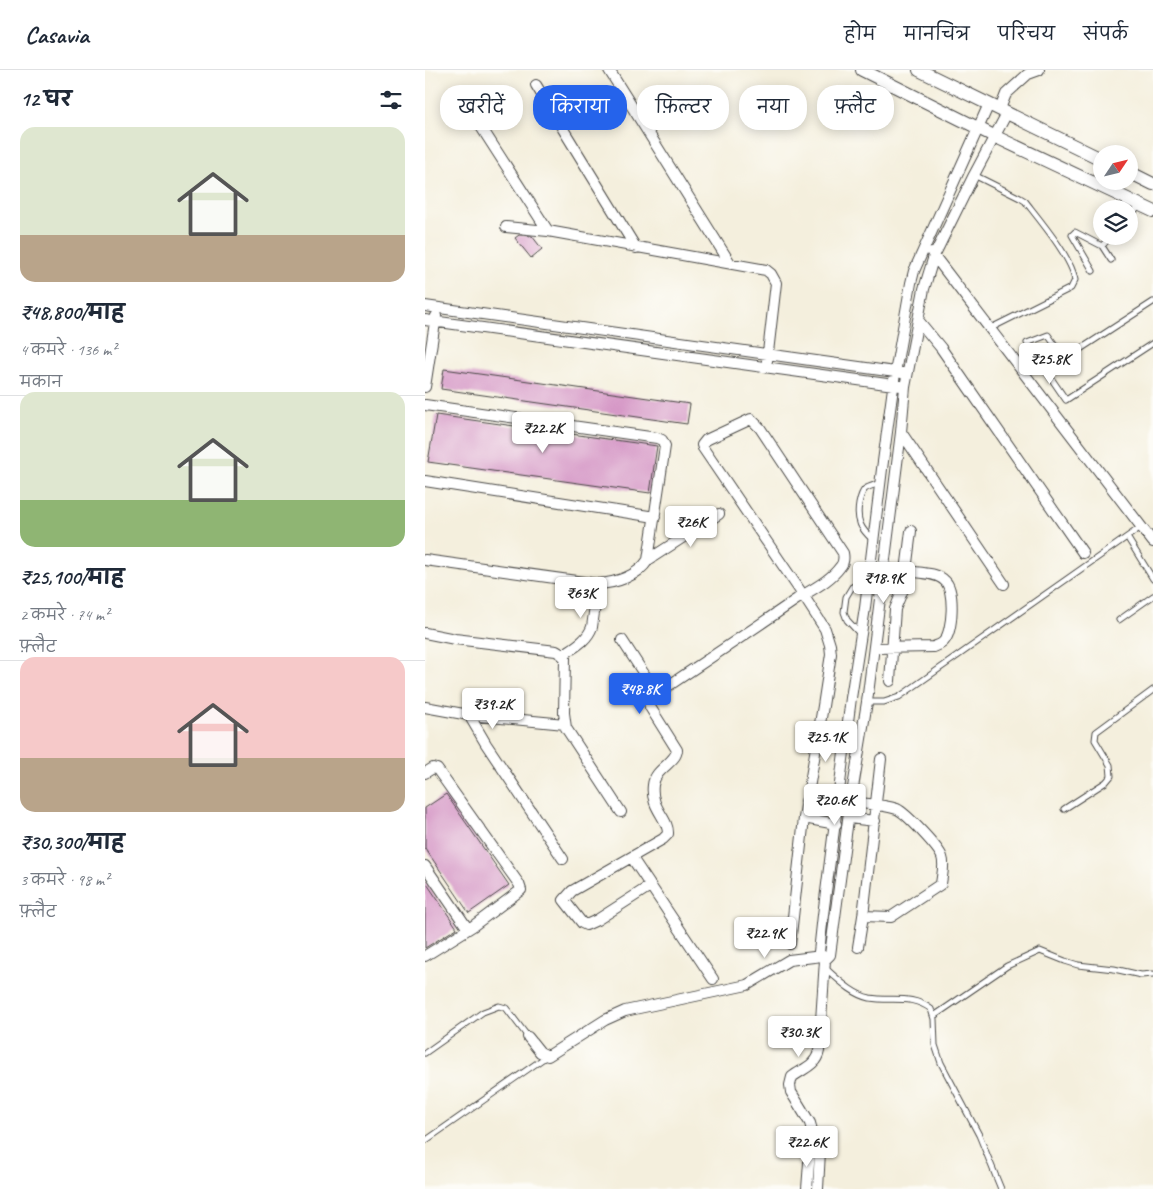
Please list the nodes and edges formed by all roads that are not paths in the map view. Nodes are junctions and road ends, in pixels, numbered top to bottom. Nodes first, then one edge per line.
1 (862, 70) edge
2 (919, 70) edge
3 (1039, 70) edge
4 (614, 72) edge
5 (935, 74) edge
6 (999, 109) junction
7 (978, 127) junction
8 (483, 130) edge
9 (564, 130) edge
10 (994, 136) junction
11 (1093, 155) edge
12 (973, 175) junction
13 (1138, 176) edge
14 (1153, 184) edge
15 (1141, 205) junction
16 (1138, 208) edge
17 (1153, 211) edge
18 (507, 227) dead end
19 (548, 232) junction
20 (926, 244) junction
21 (1102, 246) joint
22 (636, 248) junction
23 (934, 256) junction
24 (1111, 260) dead end
25 (731, 263) junction
26 (1093, 271) dead end
27 (1153, 302) edge
28 (425, 306) edge
29 (437, 307) junction
30 (430, 320) edge
31 (919, 320) junction
32 (991, 328) junction
33 (1153, 343) edge
34 (768, 355) junction
35 (767, 367) junction
36 (895, 373) junction
37 (907, 374) junction
38 (900, 386) junction
39 (425, 387) edge
40 (425, 405) edge
41 (901, 432) junction
42 (425, 481) edge
43 (880, 483) junction
44 (719, 514) dead end
45 (655, 517) junction
46 (1142, 527) junction
47 (911, 531) dead end
48 (1127, 537) junction
49 (873, 541) junction
50 (1153, 542) edge
51 (1083, 553) dead end
52 (425, 560) edge
53 (648, 560) junction
54 (907, 571) junction
55 (1153, 579) edge
56 (868, 580) junction
57 (598, 584) junction
58 (1004, 584) dead end
59 (803, 595) junction
60 (1153, 596) edge
61 (1119, 620) dead end
62 (425, 633) edge
63 (861, 635) junction
64 (622, 640) dead end
65 (893, 647) junction
66 (874, 648) junction
67 (563, 655) junction
68 (890, 681) dead end
69 (1153, 690) edge
70 (657, 694) junction
71 (851, 698) junction
72 (867, 702) junction
73 (425, 707) edge
74 (469, 715) junction
75 (565, 724) junction
76 (881, 760) dead end
77 (425, 773) edge
78 (806, 801) junction
79 (851, 802) junction
80 (877, 804) junction
81 (838, 806) junction
82 (1064, 808) dead end
83 (621, 812) dead end
84 (804, 818) junction
85 (849, 818) junction
86 (875, 820) junction
87 (836, 824) junction
88 (631, 858) junction
89 (563, 859) dead end
90 (425, 866) edge
91 (650, 886) junction
92 (863, 916) junction
93 (468, 929) junction
94 (790, 944) dead end
95 (857, 947) dead end
96 (425, 956) edge
97 (824, 961) junction
98 (1153, 974) edge
99 (713, 979) dead end
100 (934, 1016) junction
101 (528, 1037) joint
102 (425, 1053) edge
103 (548, 1056) junction
104 (425, 1141) edge
105 (815, 1142) junction
106 (807, 1189) edge
107 (819, 1189) edge
108 (1001, 1189) edge

1 - 7 street
2 - 5 street
3 - 6 street
4 - 25 street
5 - 6 street
6 - 7 street
6 - 10 street
6 - 11 street
7 - 10 street
7 - 20 street
8 - 19 street
9 - 22 street
10 - 12 street
10 - 15 street
12 - 23 street
12 - 32 lane
13 - 14 street
15 - 16 lane
15 - 17 street
18 - 19 street
19 - 22 street
20 - 23 street
20 - 36 street
21 - 24 lane
21 - 26 lane
22 - 25 street
23 - 31 street
23 - 32 street
25 - 34 street
27 - 33 lane
28 - 29 street
29 - 30 street
29 - 34 street
30 - 35 street
30 - 39 street
31 - 37 street
31 - 51 street
32 - 46 street
34 - 35 street
34 - 36 street
35 - 38 street
36 - 37 street
36 - 38 street
37 - 38 street
38 - 41 street
38 - 43 street
40 - 45 street
41 - 58 street
41 - 66 street
42 - 45 street
43 - 49 street
43 - 49 lane
44 - 53 street
45 - 53 street
46 - 48 lane
46 - 50 street
47 - 54 street
48 - 55 lane
48 - 72 lane
49 - 56 street
52 - 57 street
53 - 57 street
54 - 65 street
54 - 65 street
56 - 63 street
56 - 63 lane
57 - 67 street
59 - 59 street
59 - 70 street
59 - 78 street
60 - 61 lane
62 - 67 street
63 - 71 street
64 - 70 street
65 - 66 street
65 - 68 street
66 - 72 street
67 - 75 street
69 - 82 lane
70 - 88 street
71 - 72 street
71 - 81 street
72 - 79 street
73 - 74 street
74 - 75 street
74 - 89 street
75 - 83 street
76 - 80 street
77 - 93 street
78 - 81 street
78 - 84 street
79 - 80 street
79 - 85 street
80 - 86 street
80 - 92 street
81 - 87 street
84 - 87 street
84 - 94 street
85 - 86 street
85 - 97 street
86 - 92 street
87 - 97 street
88 - 91 street
88 - 91 street
90 - 93 street
91 - 99 street
92 - 95 street
93 - 96 street
97 - 100 lane
97 - 103 street
97 - 105 street
98 - 100 lane
100 - 108 lane
101 - 102 lane
101 - 103 street
103 - 104 lane
105 - 106 street
105 - 107 street

